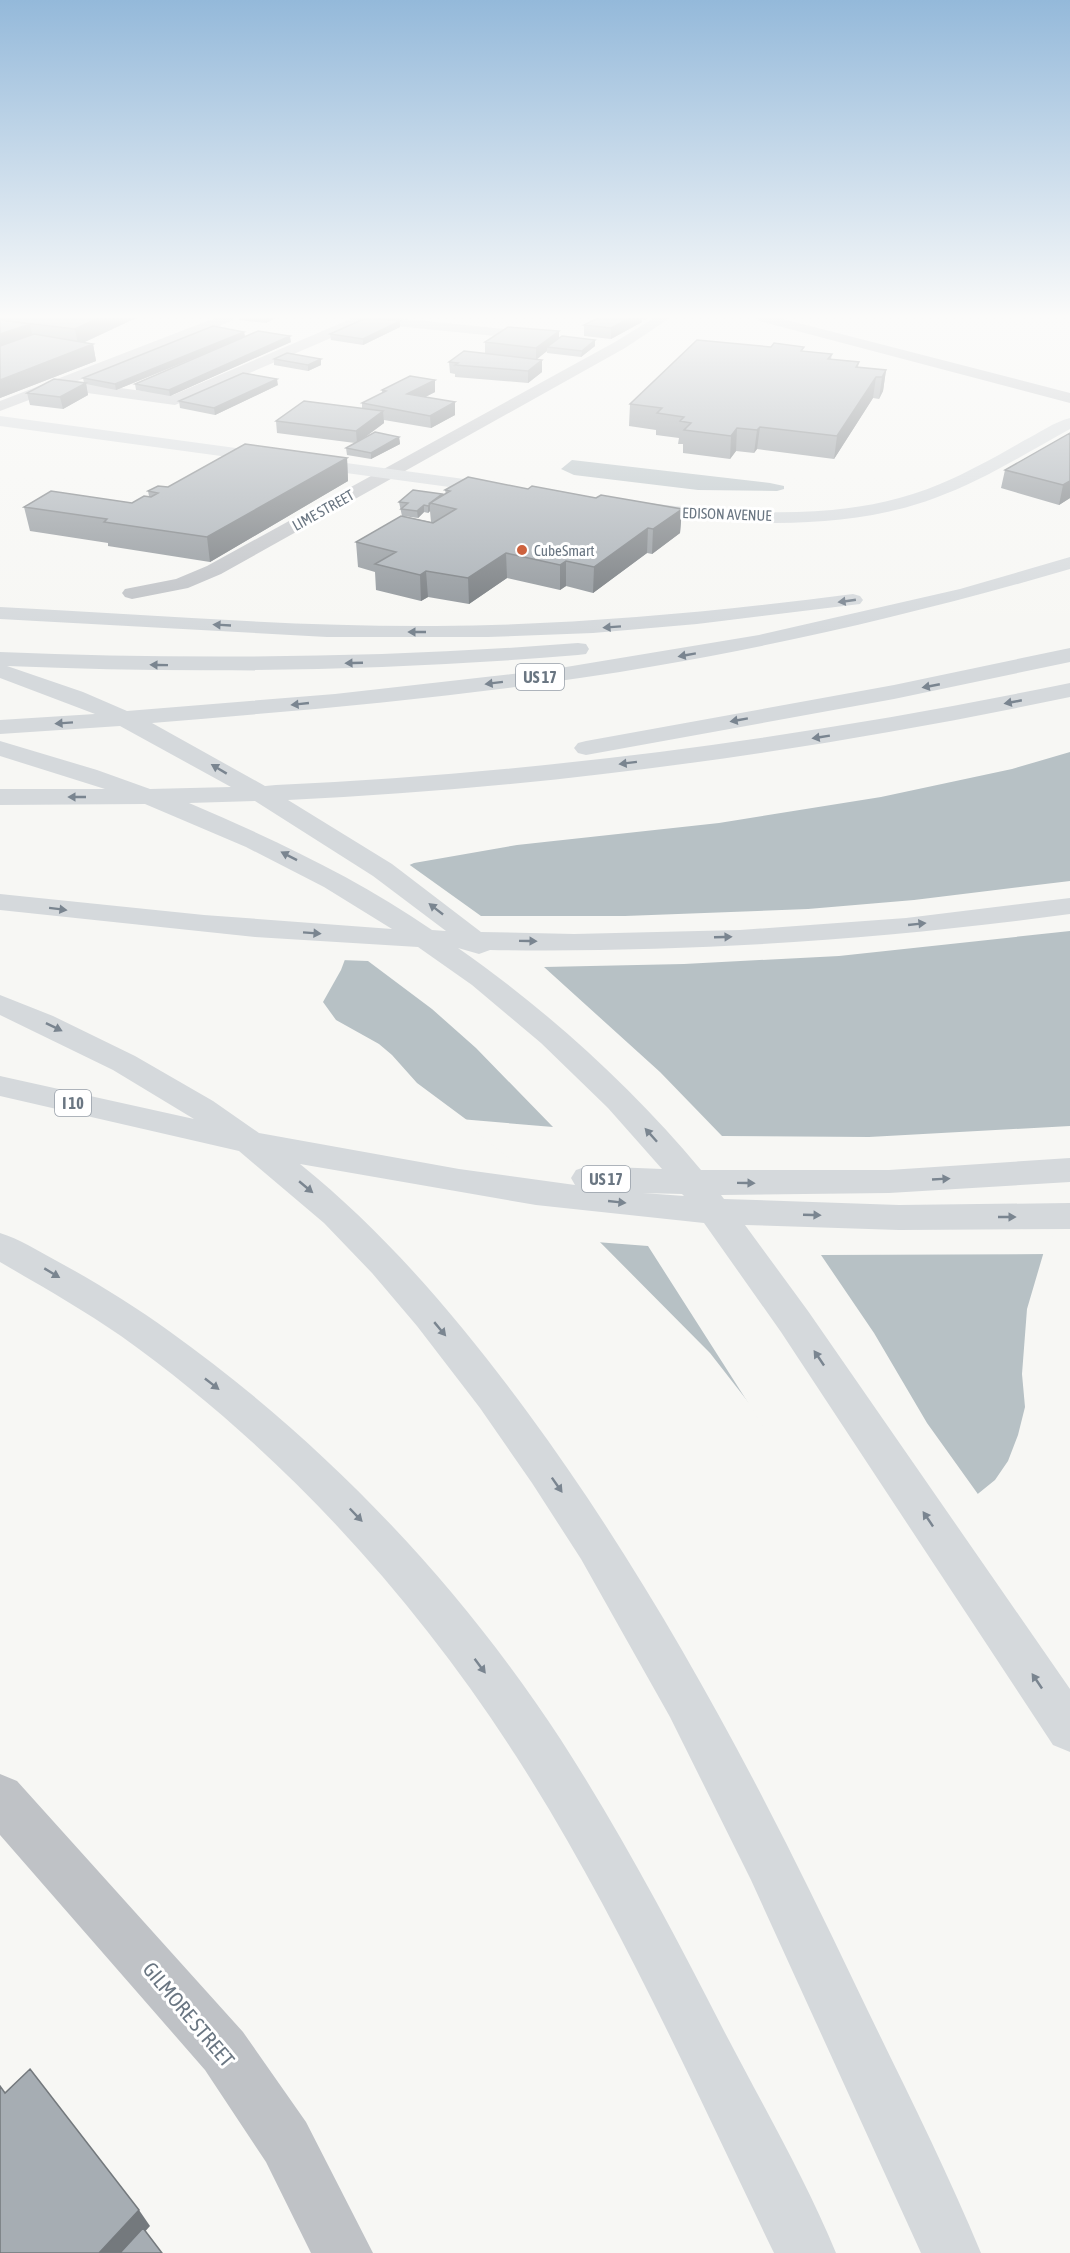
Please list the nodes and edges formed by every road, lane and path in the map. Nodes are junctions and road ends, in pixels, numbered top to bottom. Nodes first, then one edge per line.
1 (16, 423) edge
2 (479, 423) edge
3 (1070, 423) edge
4 (388, 474) junction
5 (515, 491) edge
6 (619, 505) edge
7 (1070, 562) edge
8 (132, 593) dead end
9 (893, 611) junction
10 (0, 613) edge
11 (1070, 655) edge
12 (0, 659) edge
13 (0, 671) edge
14 (1070, 690) edge
15 (0, 727) edge
16 (0, 748) edge
17 (204, 795) junction
18 (0, 797) edge
19 (0, 902) edge
20 (1070, 906) edge
21 (0, 1004) edge
22 (0, 1086) edge
23 (621, 1102) junction
24 (146, 1120) junction
25 (1070, 1170) edge
26 (1070, 1216) edge
27 (0, 1246) edge
28 (1070, 1729) edge
29 (0, 1798) edge
30 (343, 2253) edge
31 (807, 2253) edge
32 (951, 2253) edge

1 - 4 main road
2 - 4 street, LIME STREET
3 - 6 main road, EDISON AVENUE
4 - 5 main road
4 - 8 street, LIME STREET
7 - 9 main road, US 17
7 -> 10 main road
9 -> 12 main road
9 -> 15 main road, US 17
11 -> 17 main road
23 -> 13 main road
14 -> 17 main road
23 -> 16 main road
17 -> 18 main road
19 -> 20 main road
21 -> 32 main road
22 - 24 main road, I 10
28 -> 23 main road
24 -> 25 main road, US 17
24 -> 26 main road
27 -> 31 main road
29 - 30 street, GILMORE STREET

